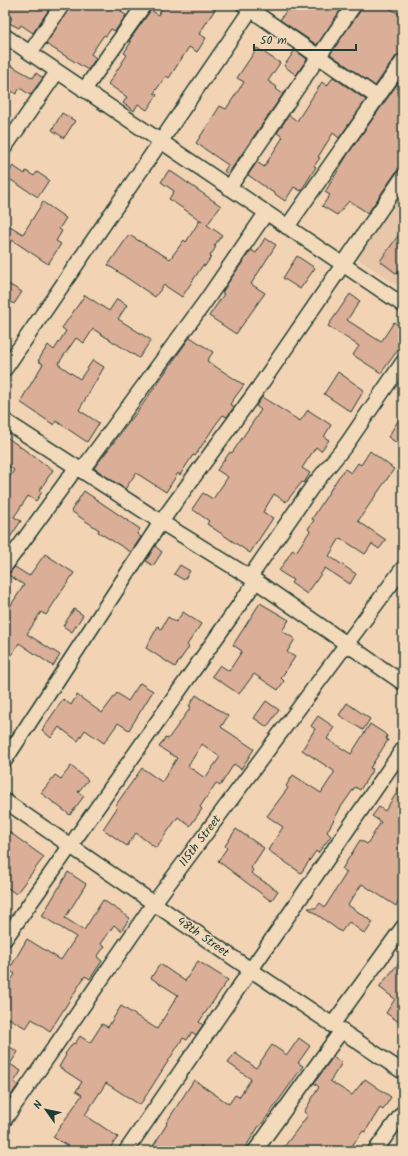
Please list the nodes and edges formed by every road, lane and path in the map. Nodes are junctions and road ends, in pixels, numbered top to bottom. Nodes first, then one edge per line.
1 (62, 5) edge
2 (144, 5) edge
3 (354, 5) edge
4 (250, 7) edge
5 (5, 36) edge
6 (30, 53) junction
7 (319, 56) junction
8 (403, 61) edge
9 (58, 72) junction
10 (84, 90) junction
11 (377, 97) junction
12 (160, 142) junction
13 (5, 147) edge
14 (403, 177) edge
15 (229, 188) junction
16 (266, 213) junction
17 (287, 227) junction
18 (343, 265) junction
19 (403, 305) edge
20 (403, 362) edge
21 (5, 369) edge
22 (5, 420) edge
23 (79, 469) junction
24 (160, 522) junction
25 (5, 566) edge
26 (403, 568) edge
27 (253, 579) junction
28 (347, 644) junction
29 (403, 683) edge
30 (403, 748) edge
31 (5, 760) edge
32 (5, 801) edge
33 (70, 845) junction
34 (154, 903) junction
35 (403, 927) edge
36 (5, 939) edge
37 (251, 970) junction
38 (337, 1027) junction
39 (403, 1072) edge
40 (403, 1112) edge
41 (5, 1119) edge
42 (126, 1151) edge
43 (255, 1151) edge
44 (375, 1151) edge

1 - 6 street
2 - 10 street
3 - 7 street
4 - 7 street
4 - 12 street
5 - 6 street
6 - 9 street
7 - 11 street
7 - 15 street
8 - 11 street
9 - 10 street
9 - 13 street
10 - 12 street
11 - 17 street
12 - 15 street
12 - 21 street
14 - 18 street
15 - 16 street
16 - 17 street
16 - 23 street
17 - 18 street
18 - 19 street
18 - 24 street
20 - 27 street
22 - 23 street
23 - 24 street
23 - 25 street
24 - 27 street
24 - 31 street
26 - 28 street, 115th Street
27 - 28 street
27 - 33 street
28 - 29 street
28 - 34 street, 115th Street
30 - 37 street
32 - 33 street, 48th Street
33 - 34 street, 48th Street
33 - 36 street
34 - 37 street, 48th Street
34 - 41 street, 115th Street
35 - 38 street
37 - 38 street, 48th Street
37 - 42 street
38 - 39 street, 48th Street
38 - 43 street
40 - 44 street

